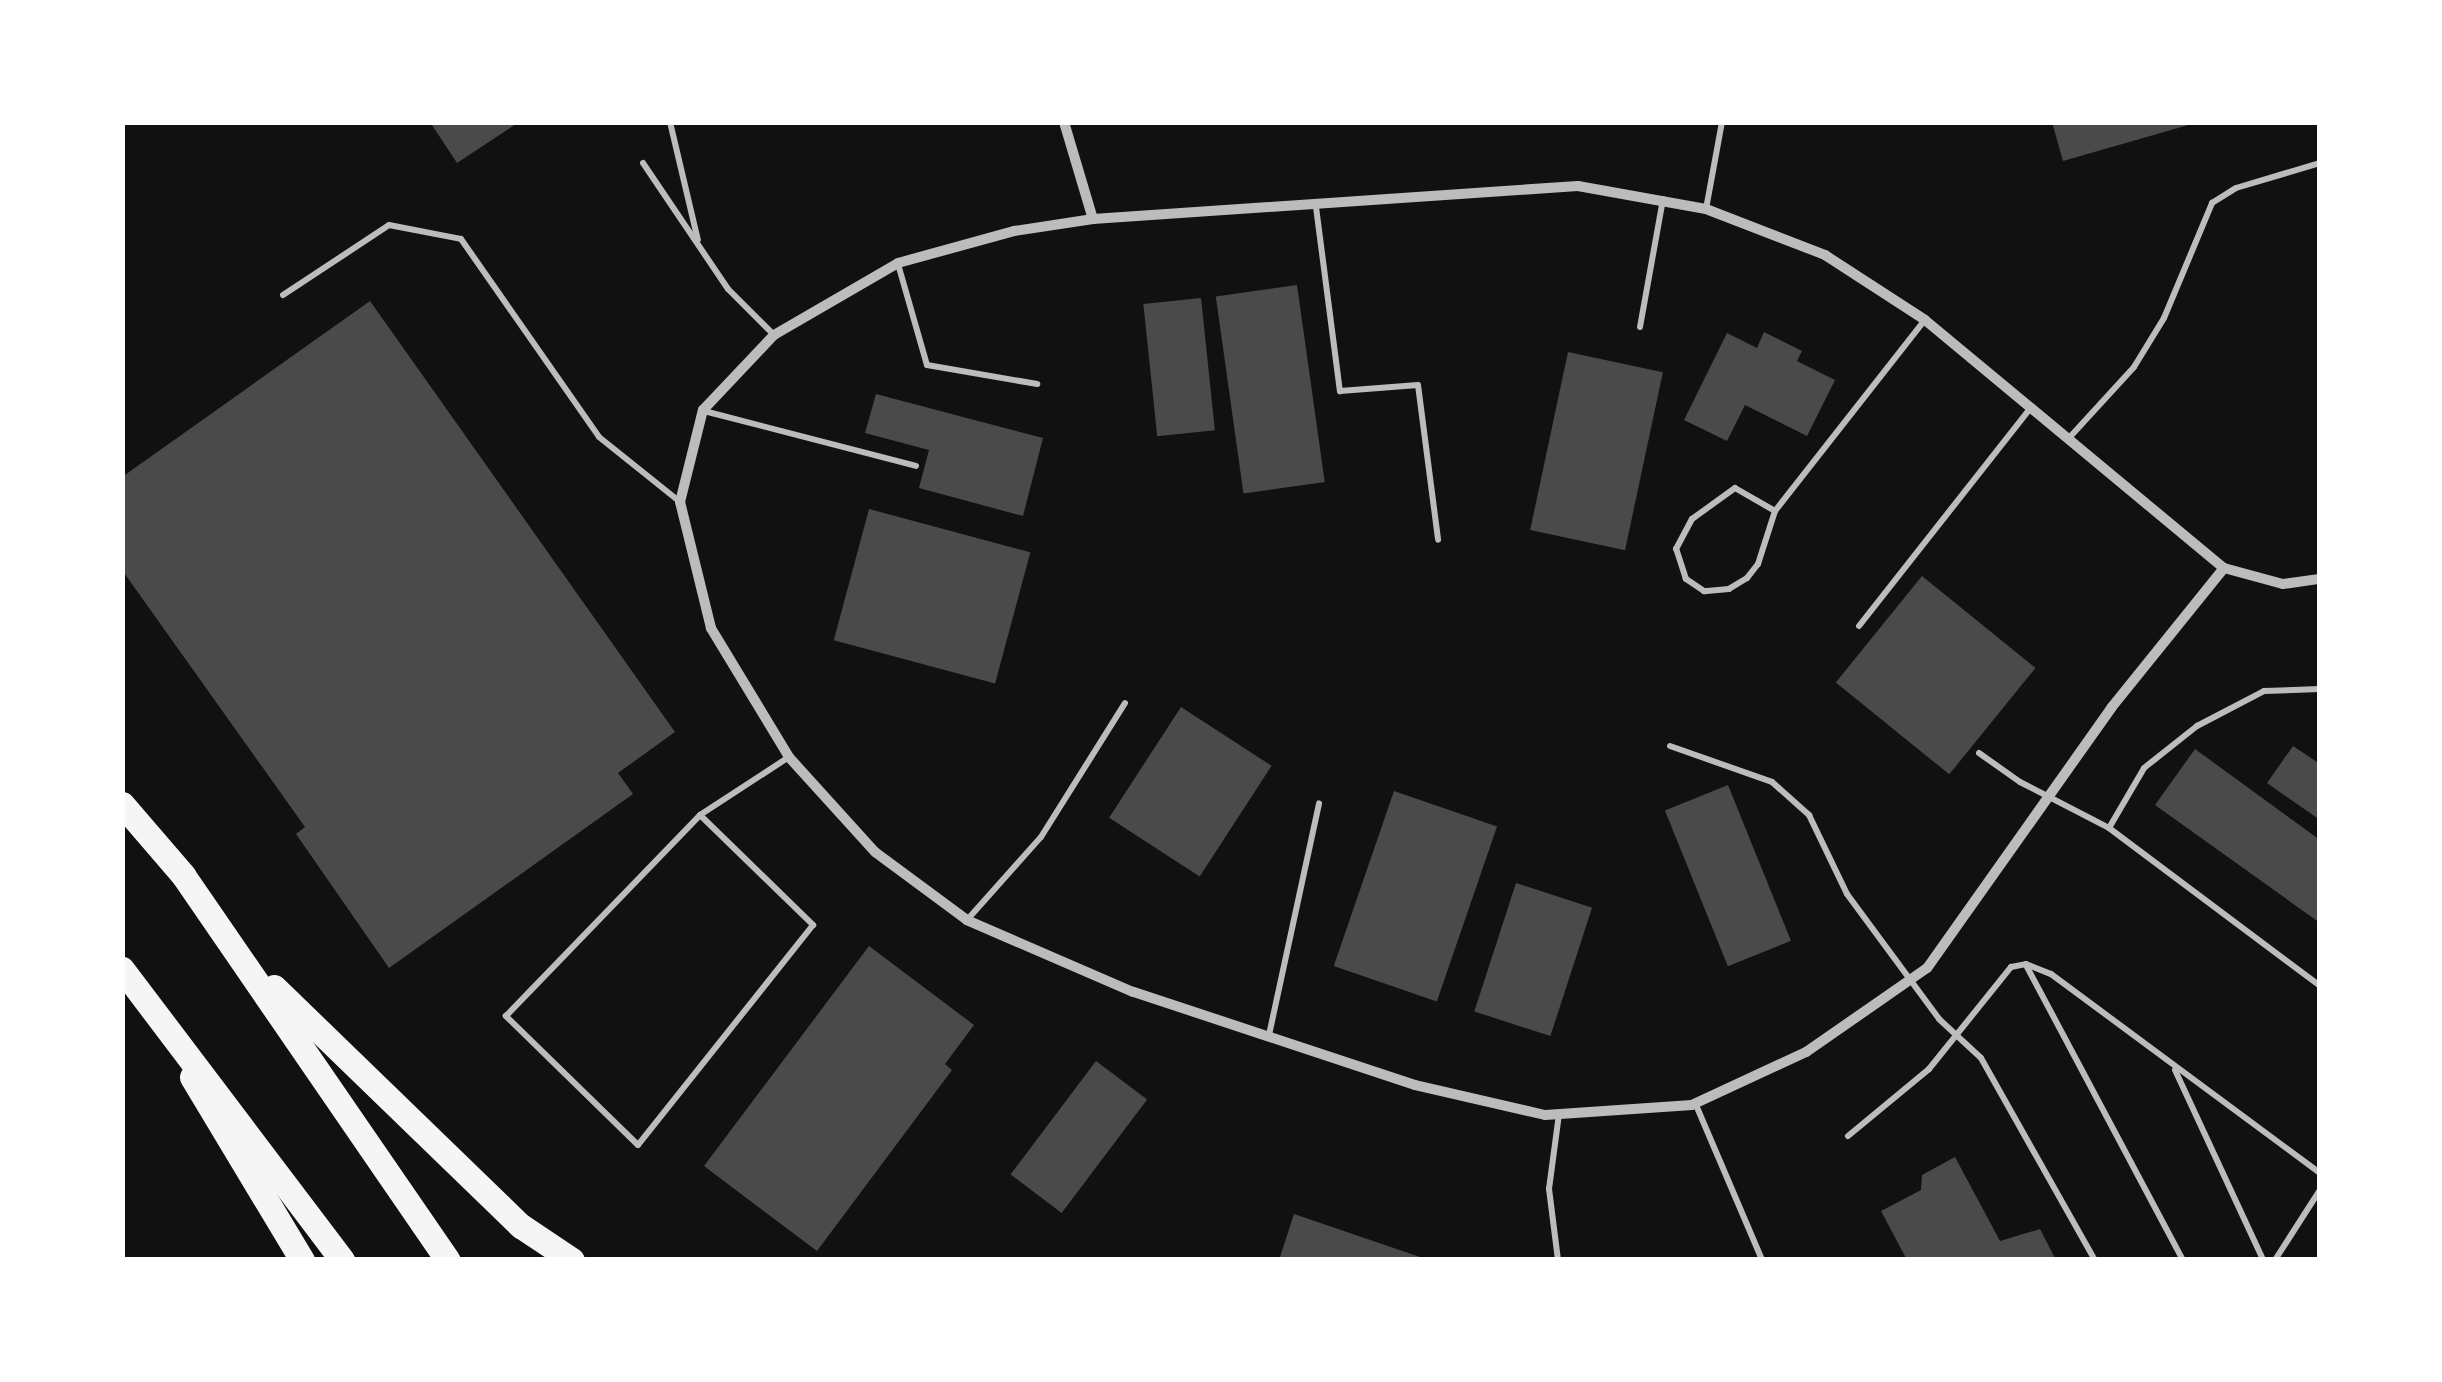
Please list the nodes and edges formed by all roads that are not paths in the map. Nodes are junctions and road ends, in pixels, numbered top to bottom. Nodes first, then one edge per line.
1 (670, 122) edge
2 (1064, 122) edge
3 (1722, 122) edge
4 (643, 163) dead end
5 (2320, 164) edge
6 (1663, 198) junction
7 (1316, 207) junction
8 (1706, 209) junction
9 (1093, 219) junction
10 (699, 246) junction
11 (898, 263) junction
12 (283, 294) dead end
13 (1925, 320) junction
14 (1640, 327) dead end
15 (774, 335) junction
16 (1037, 384) dead end
17 (2030, 409) junction
18 (703, 410) junction
19 (2068, 439) junction
20 (916, 466) dead end
21 (680, 502) junction
22 (1775, 511) junction
23 (1438, 540) dead end
24 (2224, 568) junction
25 (2320, 579) edge
26 (1859, 626) dead end
27 (2320, 689) edge
28 (1125, 704) dead end
29 (1670, 746) dead end
30 (1980, 753) dead end
31 (789, 757) junction
32 (2050, 794) junction
33 (1319, 802) dead end
34 (122, 804) edge
35 (700, 815) junction
36 (2109, 828) junction
37 (967, 920) junction
38 (230, 944) junction
39 (2026, 964) junction
40 (122, 968) edge
41 (1912, 978) junction
42 (2320, 986) edge
43 (141, 990) junction
44 (1953, 1033) junction
45 (1269, 1035) junction
46 (2174, 1070) junction
47 (1695, 1103) junction
48 (1559, 1114) junction
49 (1848, 1136) dead end
50 (2320, 1174) edge
51 (2320, 1190) edge
52 (302, 1260) edge
53 (342, 1260) edge
54 (448, 1260) edge
55 (572, 1260) edge
56 (1558, 1260) edge
57 (1762, 1260) edge
58 (2095, 1260) edge
59 (2182, 1260) edge
60 (2263, 1260) edge
61 (2276, 1260) edge

1 - 10 lane
2 - 9 street
3 - 8 lane
4 - 10 lane
5 - 19 lane
6 - 7 street
6 - 8 street
6 - 14 lane
7 - 9 street
7 - 23 lane
8 - 13 street
9 - 11 street
10 - 15 lane
11 - 15 street
11 - 16 lane
12 - 21 lane
13 - 17 street
13 - 22 lane
15 - 18 street
17 - 19 street
17 - 26 lane
18 - 20 lane
18 - 21 street
19 - 24 street
21 - 31 street
22 - 22 lane
24 - 25 street
24 - 32 street
27 - 36 lane
28 - 37 lane
29 - 41 lane
30 - 32 lane
31 - 35 lane
31 - 37 street
32 - 36 lane
32 - 41 street
33 - 45 lane
34 - 38 highway
35 - 35 lane
36 - 42 lane
37 - 45 street
38 - 54 highway
38 - 55 highway
39 - 44 lane
39 - 46 lane
39 - 59 lane
40 - 43 highway
41 - 44 lane
41 - 47 street
43 - 52 highway
43 - 53 highway
44 - 49 lane
44 - 58 lane
45 - 48 street
46 - 50 lane
46 - 60 lane
47 - 48 street
47 - 57 lane
48 - 56 lane
51 - 61 lane

